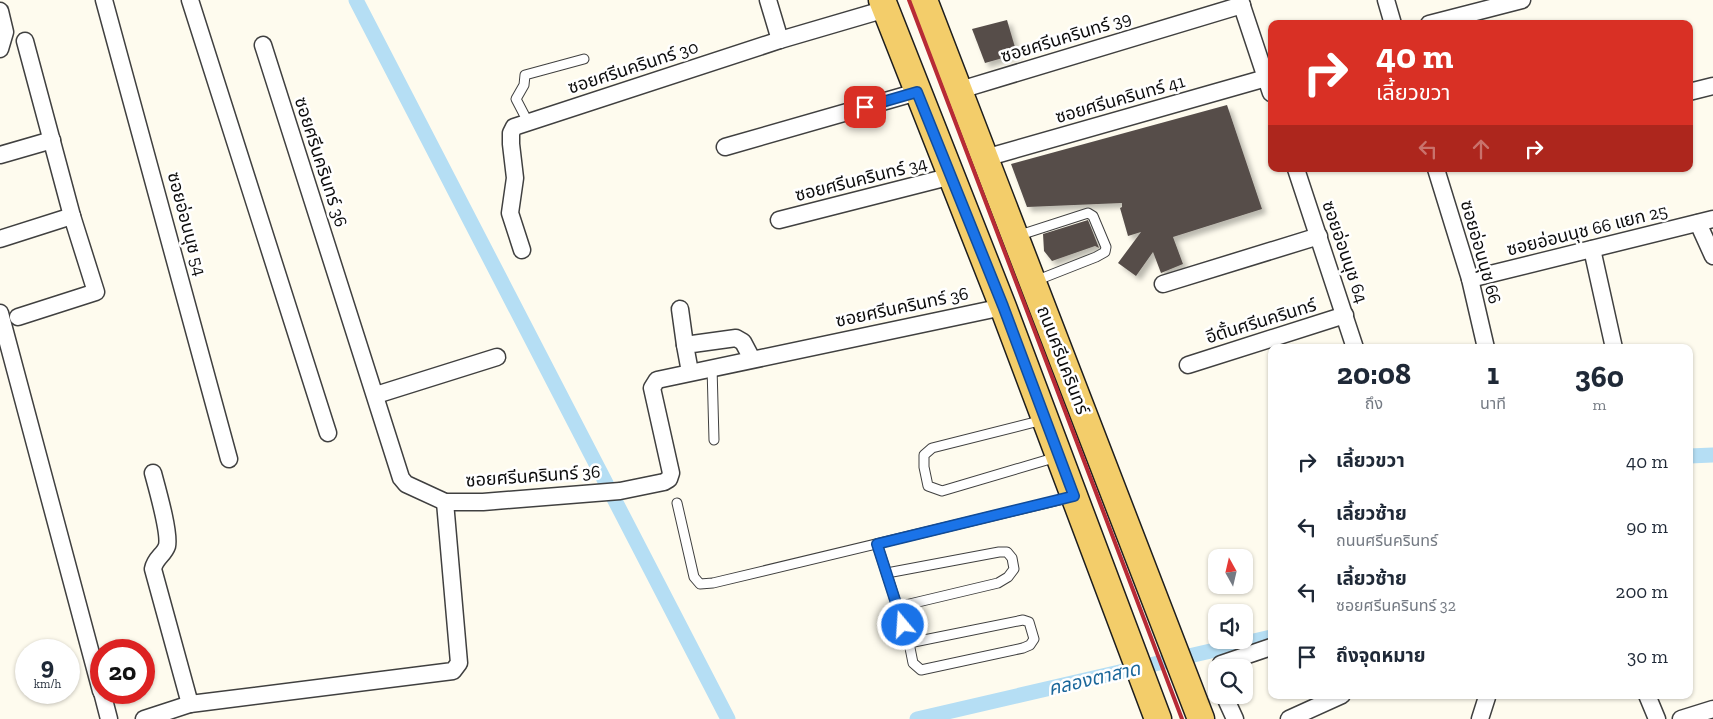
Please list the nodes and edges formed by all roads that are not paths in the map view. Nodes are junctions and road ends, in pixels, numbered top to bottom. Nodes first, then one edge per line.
1 (104, 0) edge
2 (190, 0) edge
3 (768, 0) edge
4 (924, 0) edge
5 (1386, 0) edge
6 (1522, 0) edge
7 (1241, 2) edge
8 (884, 5) edge
9 (0, 11) edge
10 (1392, 20) edge
11 (1444, 20) edge
12 (780, 40) junction
13 (25, 41) dead end
14 (263, 45) dead end
15 (0, 48) edge
16 (584, 59) dead end
17 (1268, 83) edge
18 (1268, 86) edge
19 (1713, 86) edge
20 (960, 90) junction
21 (1693, 91) edge
22 (917, 92) junction
23 (528, 122) junction
24 (52, 140) junction
25 (725, 147) dead end
26 (0, 154) edge
27 (984, 158) junction
28 (1297, 172) edge
29 (1437, 172) edge
30 (952, 176) junction
31 (72, 216) junction
32 (779, 220) dead end
33 (1705, 221) edge
34 (1015, 236) junction
35 (1319, 236) junction
36 (0, 239) edge
37 (1592, 249) junction
38 (522, 250) dead end
39 (1713, 256) edge
40 (1470, 279) junction
41 (1032, 282) junction
42 (1163, 284) dead end
43 (1003, 306) junction
44 (680, 309) dead end
45 (0, 313) edge
46 (1345, 315) junction
47 (18, 317) dead end
48 (1355, 344) edge
49 (1485, 344) edge
50 (1613, 344) edge
51 (685, 345) junction
52 (496, 357) dead end
53 (752, 359) junction
54 (1188, 364) dead end
55 (712, 367) junction
56 (690, 372) junction
57 (376, 395) junction
58 (1046, 420) junction
59 (328, 433) dead end
60 (714, 440) dead end
61 (1059, 456) junction
62 (228, 459) dead end
63 (153, 473) dead end
64 (1074, 496) junction
65 (444, 502) junction
66 (677, 504) dead end
67 (877, 544) junction
68 (886, 573) junction
69 (897, 607) junction
70 (909, 643) junction
71 (1268, 648) edge
72 (90, 651) edge
73 (1236, 659) edge
74 (1486, 699) edge
75 (1650, 699) edge
76 (1316, 700) edge
77 (104, 704) edge
78 (190, 704) junction
79 (1228, 704) edge
80 (1713, 709) edge
81 (108, 719) edge
82 (144, 719) edge
83 (1158, 719) edge
84 (1201, 719) edge
85 (1235, 719) edge
86 (1289, 719) edge
87 (1480, 719) edge
88 (1657, 719) edge
89 (1681, 719) edge

1 - 62 street, ซอยอ่อนนุช 54
2 - 59 street
3 - 12 street
4 - 20 main road, ถนนศรีนครินทร์
5 - 10 street
6 - 11 street
7 - 17 street
7 - 20 street, ซอยศรีนครินทร์ 39
8 - 12 street, ซอยศรีนครินทร์ 30
8 - 22 main road, ถนนศรีนครินทร์
9 - 15 street
12 - 23 street, ซอยศรีนครินทร์ 30
13 - 24 street
14 - 57 street, ซอยศรีนครินทร์ 36
16 - 23 lane
18 - 27 street, ซอยศรีนครินทร์ 41
19 - 21 street
20 - 27 main road, ถนนศรีนครินทร์
22 - 25 street
22 - 30 main road, ถนนศรีนครินทร์
23 - 38 street, ซอยศรีนครินทร์ 30
24 - 26 street
24 - 31 street
27 - 34 main road, ถนนศรีนครินทร์
28 - 35 street, ซอยอ่อนนุช 64
29 - 40 street, ซอยอ่อนนุช 66
30 - 32 street, ซอยศรีนครินทร์ 34
30 - 43 main road, ถนนศรีนครินทร์
31 - 36 street
31 - 47 street
33 - 37 street, ซอยอ่อนนุช 66 แยก 25
33 - 39 street
34 - 41 main road, ถนนศรีนครินทร์
34 - 41 lane
35 - 42 street
35 - 46 street, ซอยอ่อนนุช 64
37 - 40 street, ซอยอ่อนนุช 66 แยก 25
37 - 50 street
40 - 49 street, ซอยอ่อนนุช 66
41 - 84 main road, ถนนศรีนครินทร์
43 - 53 street, ซอยศรีนครินทร์ 36
43 - 58 main road, ถนนศรีนครินทร์
44 - 51 street
45 - 72 street
46 - 48 street, ซอยอ่อนนุช 64
46 - 54 street, อีตั้นศรีนครินทร์
51 - 53 street
51 - 56 street
52 - 57 street
53 - 55 street, ซอยศรีนครินทร์ 36
55 - 56 street, ซอยศรีนครินทร์ 36
55 - 60 lane
56 - 65 street, ซอยศรีนครินทร์ 36
57 - 65 street, ซอยศรีนครินทร์ 36
58 - 61 main road, ถนนศรีนครินทร์
58 - 61 lane
61 - 64 main road, ถนนศรีนครินทร์
63 - 78 street
64 - 67 lane
64 - 83 main road, ถนนศรีนครินทร์
65 - 78 street
66 - 67 lane
67 - 68 lane
68 - 69 lane
68 - 69 lane
69 - 70 lane
70 - 70 lane
71 - 73 street
74 - 87 street
75 - 88 street
76 - 86 street
77 - 81 street
78 - 82 street
79 - 85 street
80 - 89 street

